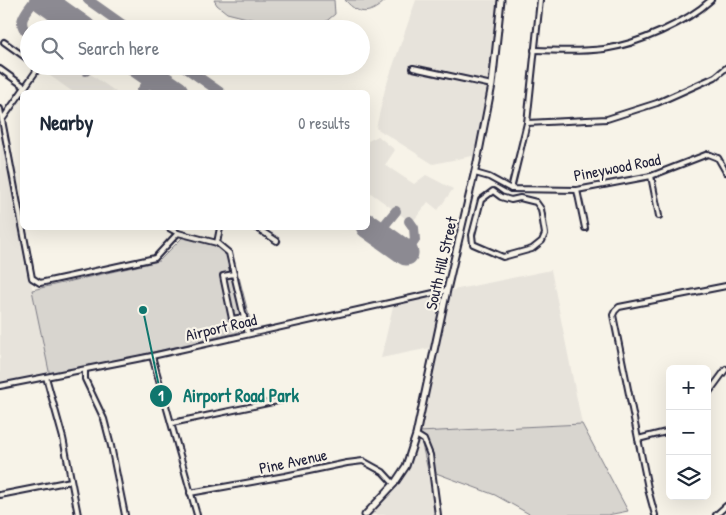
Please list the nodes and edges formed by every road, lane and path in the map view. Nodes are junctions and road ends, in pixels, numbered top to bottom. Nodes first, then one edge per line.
1 (501, 0) edge
2 (540, 0) edge
3 (711, 0) edge
4 (4, 42) dead end
5 (534, 50) junction
6 (20, 54) edge
7 (414, 68) dead end
8 (726, 68) edge
9 (0, 69) edge
10 (33, 75) edge
11 (492, 85) junction
12 (25, 87) junction
13 (23, 90) edge
14 (20, 94) edge
15 (0, 109) edge
16 (2, 120) junction
17 (527, 122) junction
18 (725, 169) edge
19 (474, 173) junction
20 (650, 176) junction
21 (511, 189) junction
22 (577, 190) junction
23 (20, 215) edge
24 (659, 216) dead end
25 (585, 228) dead end
26 (23, 230) edge
27 (173, 230) edge
28 (218, 230) edge
29 (260, 230) edge
30 (461, 231) junction
31 (178, 233) junction
32 (472, 235) junction
33 (277, 240) dead end
34 (217, 243) junction
35 (234, 274) junction
36 (726, 286) edge
37 (447, 290) junction
38 (244, 317) junction
39 (248, 334) junction
40 (152, 356) junction
41 (726, 369) edge
42 (84, 370) junction
43 (46, 377) junction
44 (0, 386) edge
45 (711, 390) edge
46 (292, 398) dead end
47 (172, 423) junction
48 (666, 432) edge
49 (416, 435) junction
50 (638, 439) junction
51 (71, 481) junction
52 (394, 484) junction
53 (190, 493) junction
54 (0, 495) edge
55 (726, 506) edge
56 (78, 515) edge
57 (125, 515) edge
58 (197, 515) edge
59 (365, 515) edge
60 (438, 515) edge
61 (655, 515) edge
62 (716, 515) edge

1 - 11 main road, South Hill Street
2 - 5 street
3 - 5 street
4 - 6 street
5 - 17 street
7 - 11 street
8 - 17 street
9 - 12 street
10 - 12 street
11 - 19 main road, South Hill Street
12 - 13 street
14 - 16 street
15 - 16 street
16 - 23 street
17 - 21 street
18 - 20 street, Pineywood Road
19 - 21 street, Pineywood Road
19 - 30 main road, South Hill Street
20 - 22 street, Pineywood Road
20 - 24 street
21 - 22 street, Pineywood Road
22 - 25 street
26 - 31 street
27 - 31 street
28 - 34 street
29 - 33 street
30 - 32 street
30 - 37 main road, South Hill Street
31 - 34 street
32 - 32 street
34 - 35 street
35 - 38 street
35 - 38 street
36 - 50 street
37 - 39 street, Airport Road
37 - 49 main road, South Hill Street
38 - 39 street
39 - 40 street, Airport Road
40 - 42 street, Airport Road
40 - 47 street
41 - 45 street
42 - 43 street, Airport Road
42 - 57 street
43 - 44 street, Airport Road
43 - 51 street
46 - 47 street
47 - 53 street
48 - 50 street
49 - 52 main road, South Hill Street
49 - 60 street
50 - 61 street
51 - 54 street
51 - 56 street
52 - 53 street, Pine Avenue
52 - 59 main road, South Hill Street
53 - 58 street
55 - 62 street

